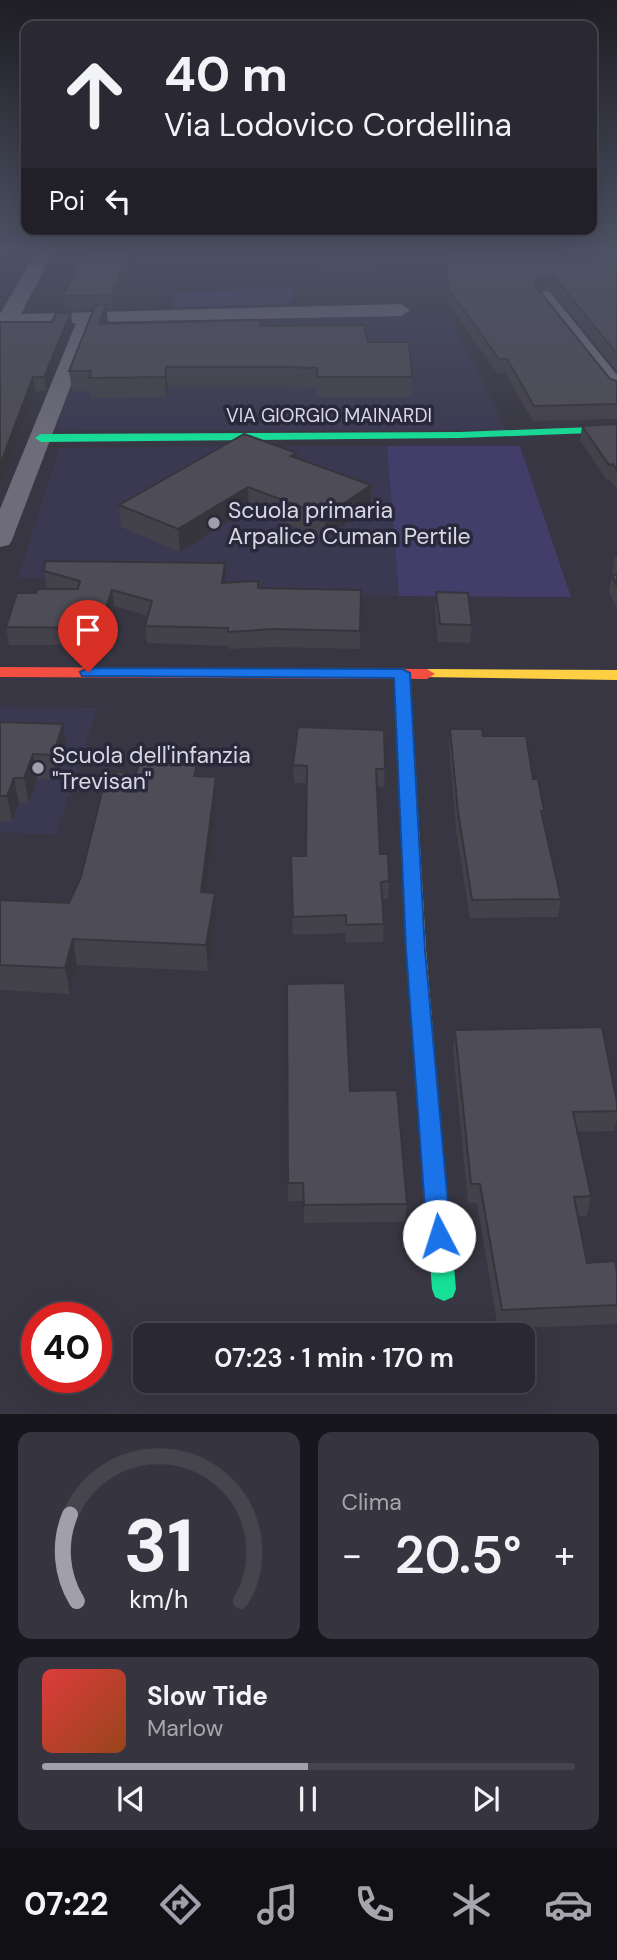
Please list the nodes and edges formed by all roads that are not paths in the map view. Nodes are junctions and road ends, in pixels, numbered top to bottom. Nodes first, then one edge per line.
1 (268, 313) edge
2 (557, 313) edge
3 (89, 317) junction
4 (4, 319) edge
5 (617, 388) edge
6 (617, 429) edge
7 (41, 438) junction
8 (0, 540) edge
9 (0, 672) edge
10 (402, 673) junction
11 (617, 675) edge
12 (444, 1289) dead end

1 - 3 street
2 - 5 street
3 - 4 street
3 - 7 street
6 - 7 street, VIA GIORGIO MAINARDI
7 - 8 street
9 - 10 street
10 - 11 street
10 - 12 street

